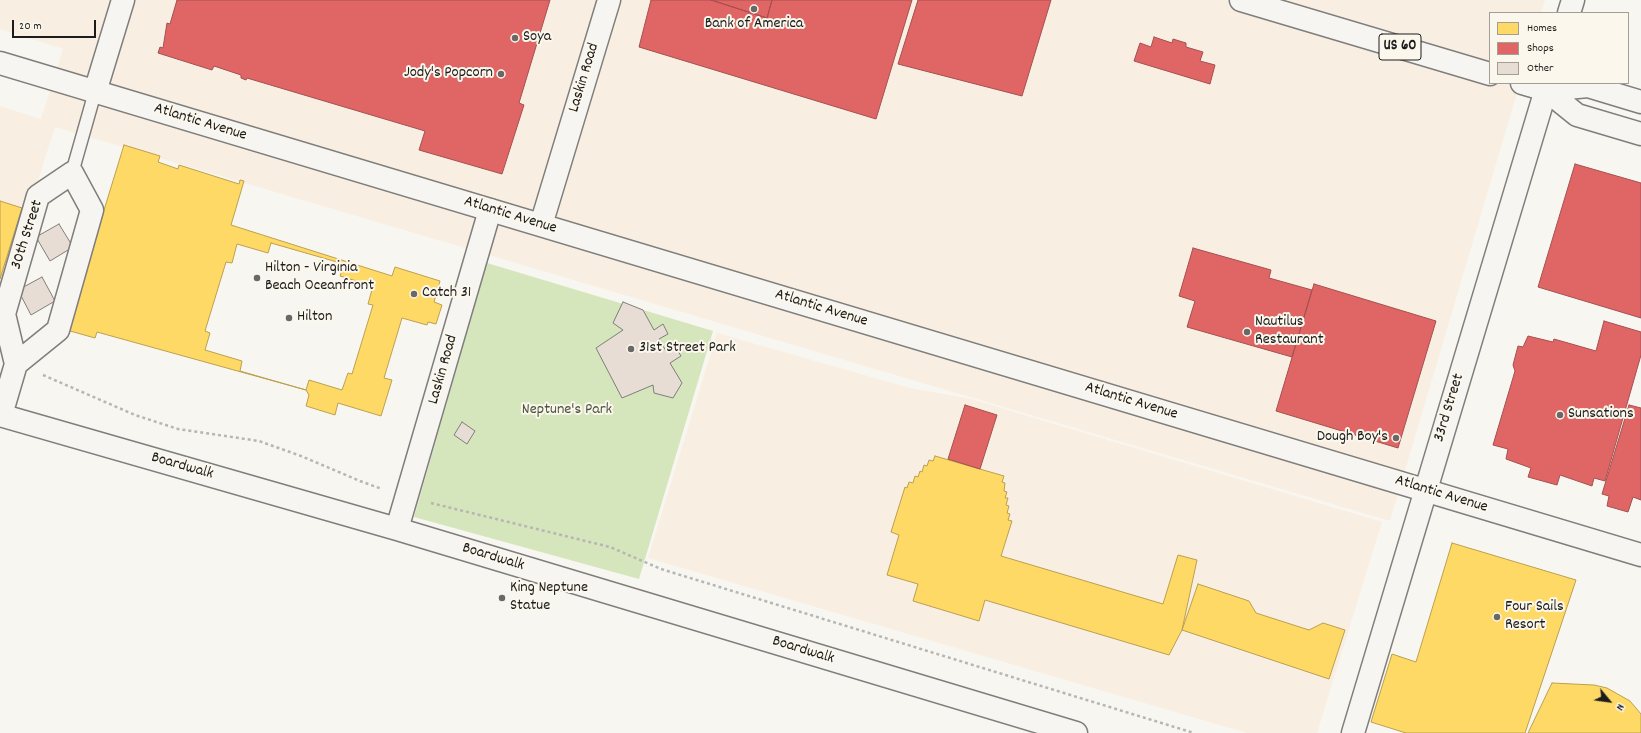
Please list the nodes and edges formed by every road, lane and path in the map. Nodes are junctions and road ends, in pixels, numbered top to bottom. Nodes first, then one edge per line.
1 (123, 0) edge
2 (609, 0) edge
3 (1242, 0) edge
4 (1573, 0) edge
5 (1569, 12) edge
6 (0, 63) edge
7 (1489, 74) edge
8 (1530, 84) edge
9 (1547, 86) edge
10 (95, 92) junction
11 (1641, 102) edge
12 (1641, 134) edge
13 (72, 173) junction
14 (490, 210) junction
15 (541, 225) junction
16 (16, 364) junction
17 (0, 415) edge
18 (1425, 491) junction
19 (406, 497) junction
20 (397, 529) junction
21 (1641, 555) edge
22 (1076, 733) edge
23 (1194, 733) edge
24 (1353, 733) edge

1 - 10 main road
2 - 15 main road, Laskin Road
3 - 7 main road, US 60
4 - 5 main road
6 - 10 main road, Atlantic Avenue
8 - 9 main road
9 - 11 main road
9 - 12 main road
9 - 18 main road, 33rd Street
10 - 13 lane
10 - 14 main road, Atlantic Avenue
13 - 16 main road, 30th Street
13 - 16 main road
14 - 15 main road, Atlantic Avenue
14 - 19 main road, Laskin Road
15 - 18 main road, Atlantic Avenue
16 - 17 main road, 30th Street
16 - 19 path
17 - 20 main road, Boardwalk
18 - 21 main road, Atlantic Avenue
18 - 24 main road, 33rd Street
19 - 20 main road, Laskin Road
19 - 23 path
20 - 22 main road, Boardwalk

